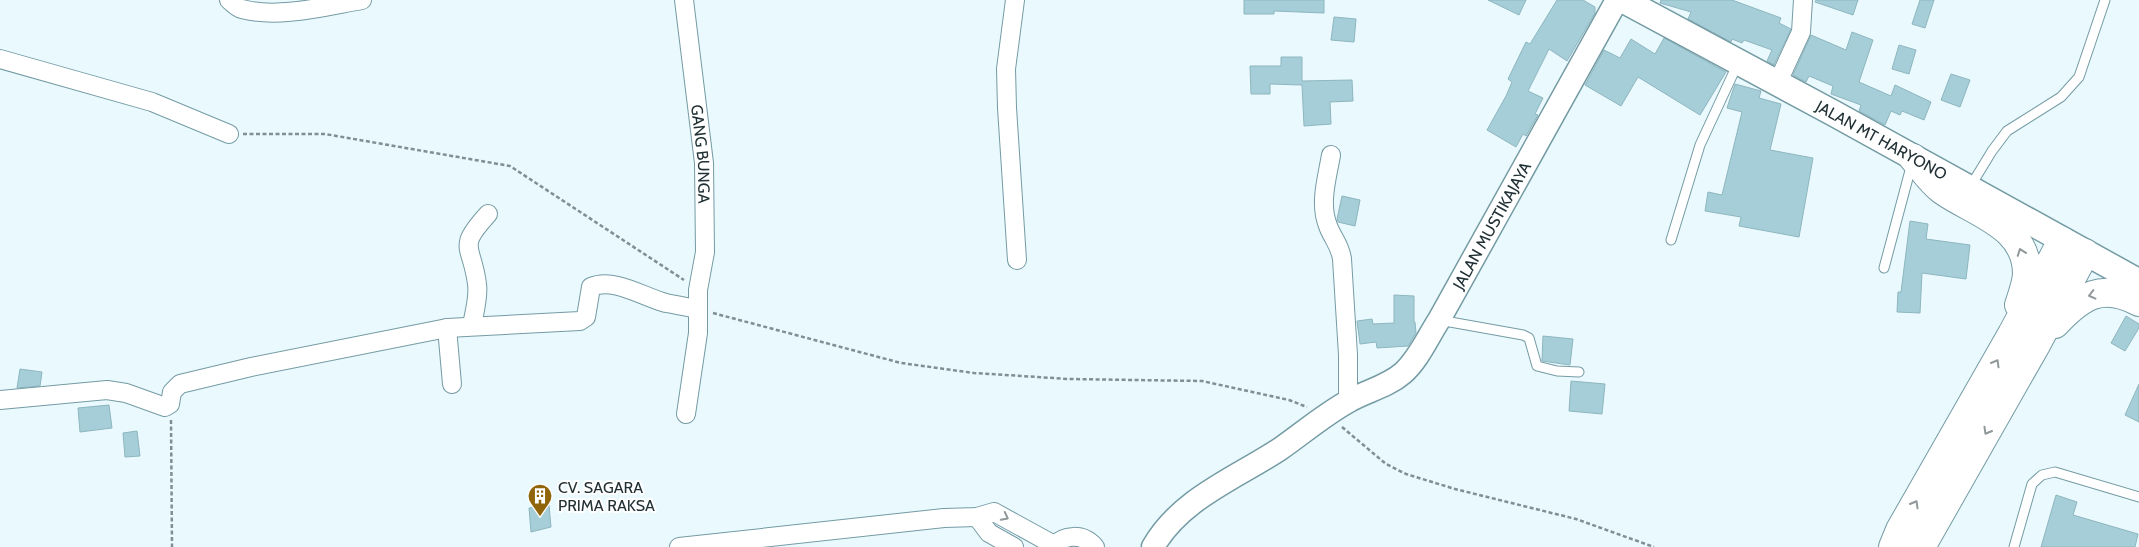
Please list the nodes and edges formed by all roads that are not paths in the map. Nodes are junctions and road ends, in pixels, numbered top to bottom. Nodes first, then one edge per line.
1 (229, 0) edge
2 (362, 0) edge
3 (684, 0) edge
4 (1015, 0) edge
5 (1803, 0) edge
6 (2105, 0) edge
7 (1627, 2) edge
8 (0, 59) edge
9 (1738, 63) junction
10 (1777, 84) junction
11 (229, 134) road end
12 (1331, 155) dead end
13 (1914, 158) junction
14 (1970, 188) junction
15 (488, 214) dead end
16 (1671, 240) dead end
17 (2074, 247) junction
18 (1018, 260) dead end
19 (1884, 268) dead end
20 (2139, 282) edge
21 (2139, 302) edge
22 (697, 309) junction
23 (1439, 320) junction
24 (472, 326) junction
25 (446, 328) junction
26 (2025, 338) junction
27 (1579, 372) dead end
28 (452, 384) dead end
29 (0, 400) edge
30 (1348, 401) junction
31 (686, 414) dead end
32 (2139, 497) edge
33 (977, 516) junction
34 (1053, 546) edge
35 (679, 547) edge
36 (1014, 547) edge
37 (1095, 547) edge
38 (1153, 547) edge
39 (1893, 547) edge
40 (1921, 547) edge
41 (2014, 547) edge

1 - 2 street
3 - 22 street, GANG BUNGA
4 - 18 street
5 - 10 street
6 - 14 lane
7 - 9 main road, JALAN MT HARYONO
7 - 23 street, JALAN MUSTIKAJAYA
8 - 11 street
9 - 10 main road, JALAN MT HARYONO
9 - 16 lane
10 - 13 main road, JALAN MT HARYONO
12 - 30 street
13 - 14 main road, JALAN MT HARYONO
13 - 19 lane
26 -> 13 highway
14 - 17 main road, JALAN MT HARYONO
15 - 24 street
17 - 20 main road, JALAN MT HARYONO
17 - 26 highway
21 -> 26 highway
22 - 24 street
22 - 31 street, GANG BUNGA
23 - 27 lane
23 - 30 street, JALAN MUSTIKAJAYA
24 - 25 street
25 - 28 street
25 - 29 street
39 -> 26 highway
26 -> 40 highway
30 - 38 street, JALAN MUSTIKAJAYA
32 - 41 lane
33 -> 34 street
33 - 35 street
33 - 36 street
34 - 37 street

